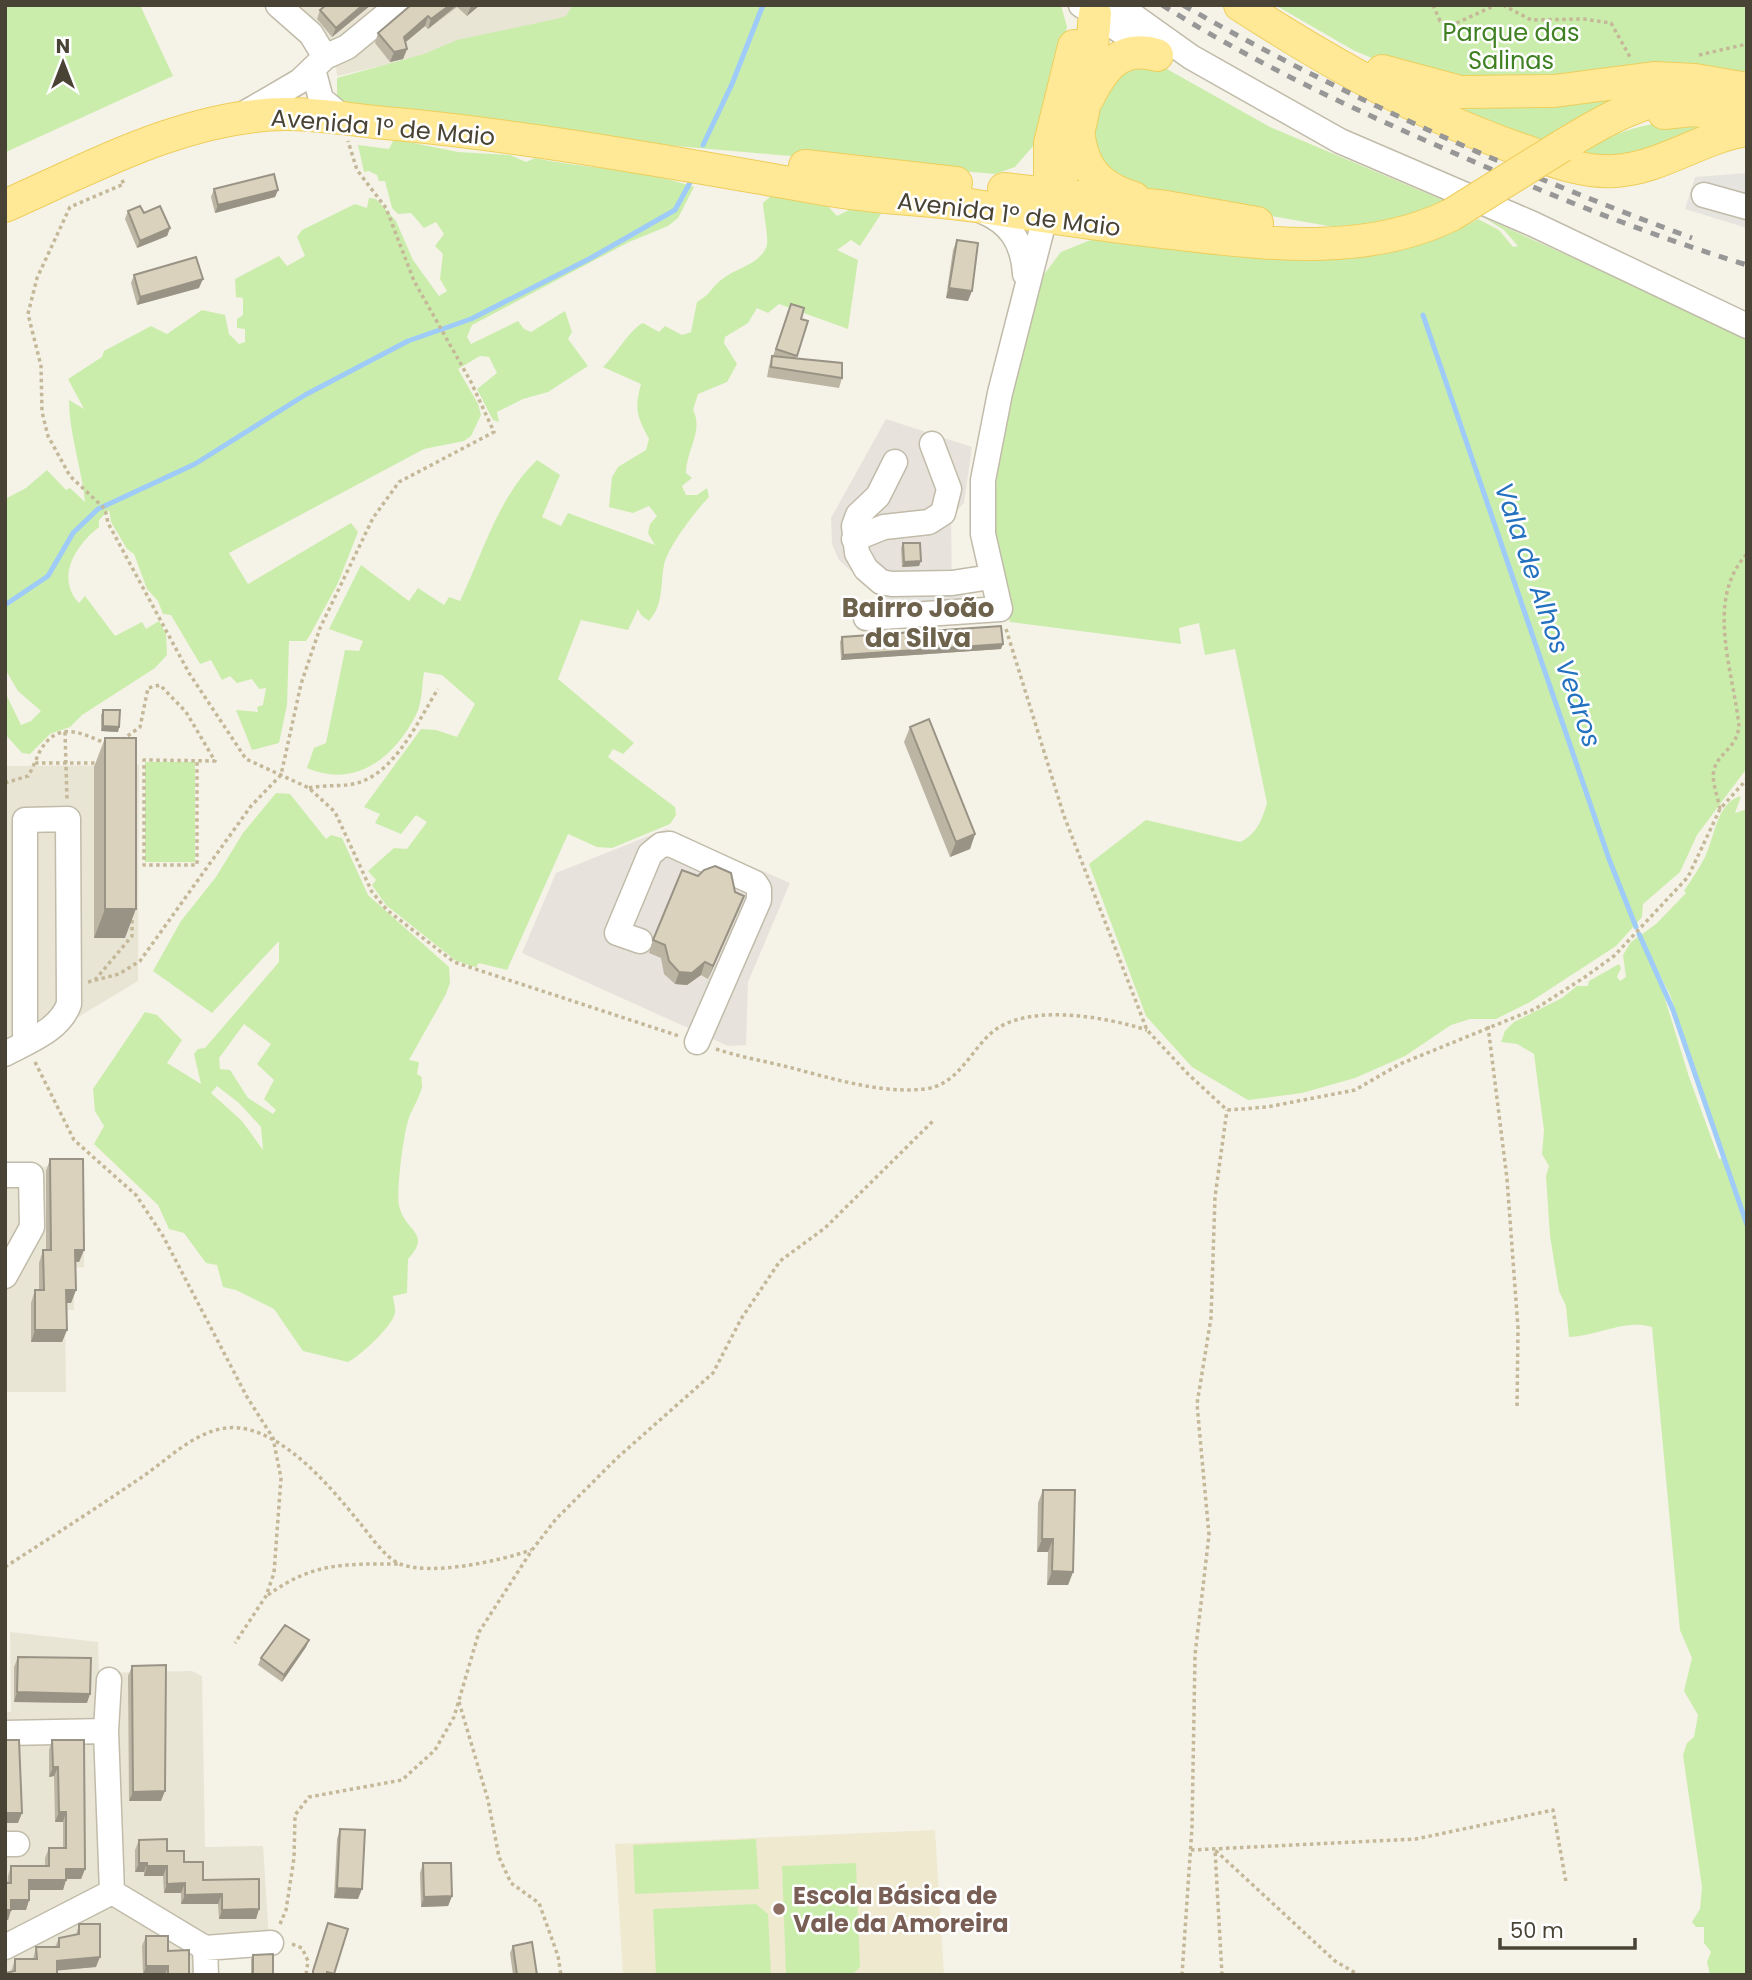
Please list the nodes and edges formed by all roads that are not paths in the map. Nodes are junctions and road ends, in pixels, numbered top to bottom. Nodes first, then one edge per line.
1 (278, 5) edge
2 (398, 5) edge
3 (1240, 5) edge
4 (1098, 8) edge
5 (1315, 53) junction
6 (1157, 55) junction
7 (319, 63) junction
8 (1747, 89) edge
9 (1747, 97) edge
10 (1747, 115) edge
11 (1081, 118) junction
12 (346, 120) junction
13 (221, 123) junction
14 (1591, 128) junction
15 (1747, 130) edge
16 (1049, 144) junction
17 (651, 158) junction
18 (1386, 162) junction
19 (985, 187) junction
20 (1704, 195) dead end
21 (957, 203) junction
22 (5, 206) edge
23 (1048, 206) junction
24 (1166, 207) junction
25 (1747, 207) edge
26 (1370, 240) junction
27 (1026, 285) junction
28 (1747, 326) edge
29 (932, 444) dead end
30 (895, 461) dead end
31 (854, 539) junction
32 (991, 577) junction
33 (866, 618) dead end
34 (640, 941) dead end
35 (698, 1042) road end
36 (15, 1049) edge
37 (5, 1175) edge
38 (5, 1276) edge
39 (109, 1680) dead end
40 (106, 1731) junction
41 (5, 1733) edge
42 (111, 1892) junction
43 (271, 1943) road end
44 (5, 1947) edge
45 (205, 1948) junction
46 (206, 1975) edge

1 - 7 street
2 - 7 street
3 - 5 main road
4 - 6 street
4 - 11 main road
4 - 16 main road
4 - 18 street
5 - 8 main road
5 - 15 main road
6 - 11 main road
6 - 18 street
7 - 12 street
7 - 13 street
9 - 14 main road
10 - 14 main road
11 - 23 main road
11 - 24 main road
12 - 13 main road, Avenida 1º de Maio
12 - 17 main road, Avenida 1º de Maio
13 - 22 main road, Avenida 1º de Maio
14 - 26 main road, Avenida 1º de Maio, bridge
16 - 19 main road
16 - 23 main road
17 - 19 main road, Avenida 1º de Maio
17 - 21 main road, Avenida 1º de Maio
18 - 28 street
19 - 23 main road, Avenida 1º de Maio
20 - 25 street
21 - 23 main road, Avenida 1º de Maio
21 - 27 street
23 - 24 main road, Avenida 1º de Maio
23 - 26 main road, Avenida 1º de Maio
23 - 27 street
24 - 26 main road, Avenida 1º de Maio
27 - 32 street
29 - 31 street
30 - 31 street
31 - 32 street
32 - 33 street
34 - 35 street
36 - 36 street
37 - 38 street
39 - 40 street
40 - 41 street
40 - 42 street
42 - 44 street
42 - 45 street
43 - 45 street
45 - 46 street

